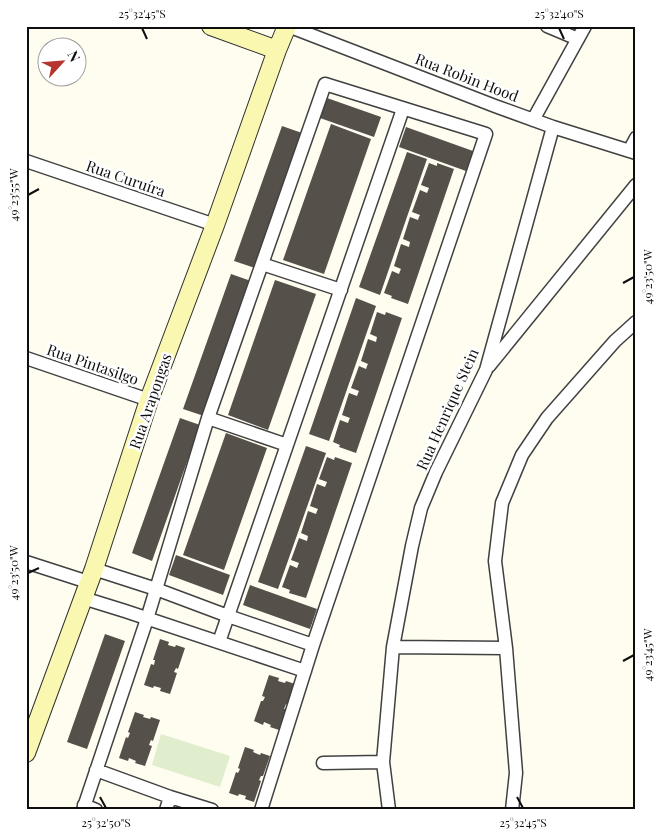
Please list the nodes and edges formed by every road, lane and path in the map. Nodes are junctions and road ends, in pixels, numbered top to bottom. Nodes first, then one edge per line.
1 (211, 26) edge
2 (288, 26) edge
3 (547, 26) edge
4 (585, 26) edge
5 (578, 39) junction
6 (277, 50) junction
7 (403, 109) junction
8 (533, 120) junction
9 (553, 127) junction
10 (636, 138) edge
11 (632, 152) edge
12 (26, 161) edge
13 (636, 185) edge
14 (215, 225) junction
15 (262, 264) junction
16 (341, 290) junction
17 (636, 322) edge
18 (26, 358) edge
19 (486, 370) junction
20 (149, 400) junction
21 (208, 418) junction
22 (287, 445) junction
23 (26, 562) edge
24 (88, 583) junction
25 (156, 589) junction
26 (228, 616) junction
27 (147, 619) junction
28 (219, 642) junction
29 (313, 645) junction
30 (393, 647) junction
31 (506, 648) junction
32 (305, 671) junction
33 (26, 753) edge
34 (383, 762) junction
35 (323, 763) dead end
36 (96, 770) junction
37 (170, 797) junction
38 (83, 807) edge
39 (96, 810) edge
40 (166, 810) edge
41 (212, 810) edge
42 (261, 810) edge
43 (389, 810) edge
44 (512, 810) edge

1 - 6 street
2 - 6 street, Rua Arapongas
2 - 8 street, Rua Robin Hood
3 - 5 street
4 - 5 street
5 - 8 street
6 - 14 street, Rua Arapongas
7 - 15 street
7 - 16 street
7 - 29 street
8 - 9 street, Rua Robin Hood
9 - 11 street, Rua Robin Hood
9 - 19 street, Rua Henrique Stein
10 - 11 street
12 - 14 street, Rua Curuíra
13 - 19 street
14 - 20 street, Rua Arapongas
15 - 16 street
15 - 21 street
16 - 22 street
17 - 31 street
18 - 20 street, Rua Pintasilgo
19 - 30 street, Rua Henrique Stein
20 - 24 street, Rua Arapongas
21 - 22 street
21 - 25 street
22 - 26 street
23 - 24 street
24 - 25 street
24 - 27 street
24 - 33 street, Rua Arapongas
25 - 26 street
25 - 27 street
26 - 28 street
26 - 29 street
27 - 28 street
27 - 36 street
28 - 32 street
29 - 32 street
30 - 31 street
30 - 34 street, Rua Henrique Stein
31 - 44 street
32 - 42 street
34 - 35 street
34 - 43 street, Rua Henrique Stein
36 - 37 street
36 - 38 street
37 - 40 street
37 - 41 street
38 - 39 street

